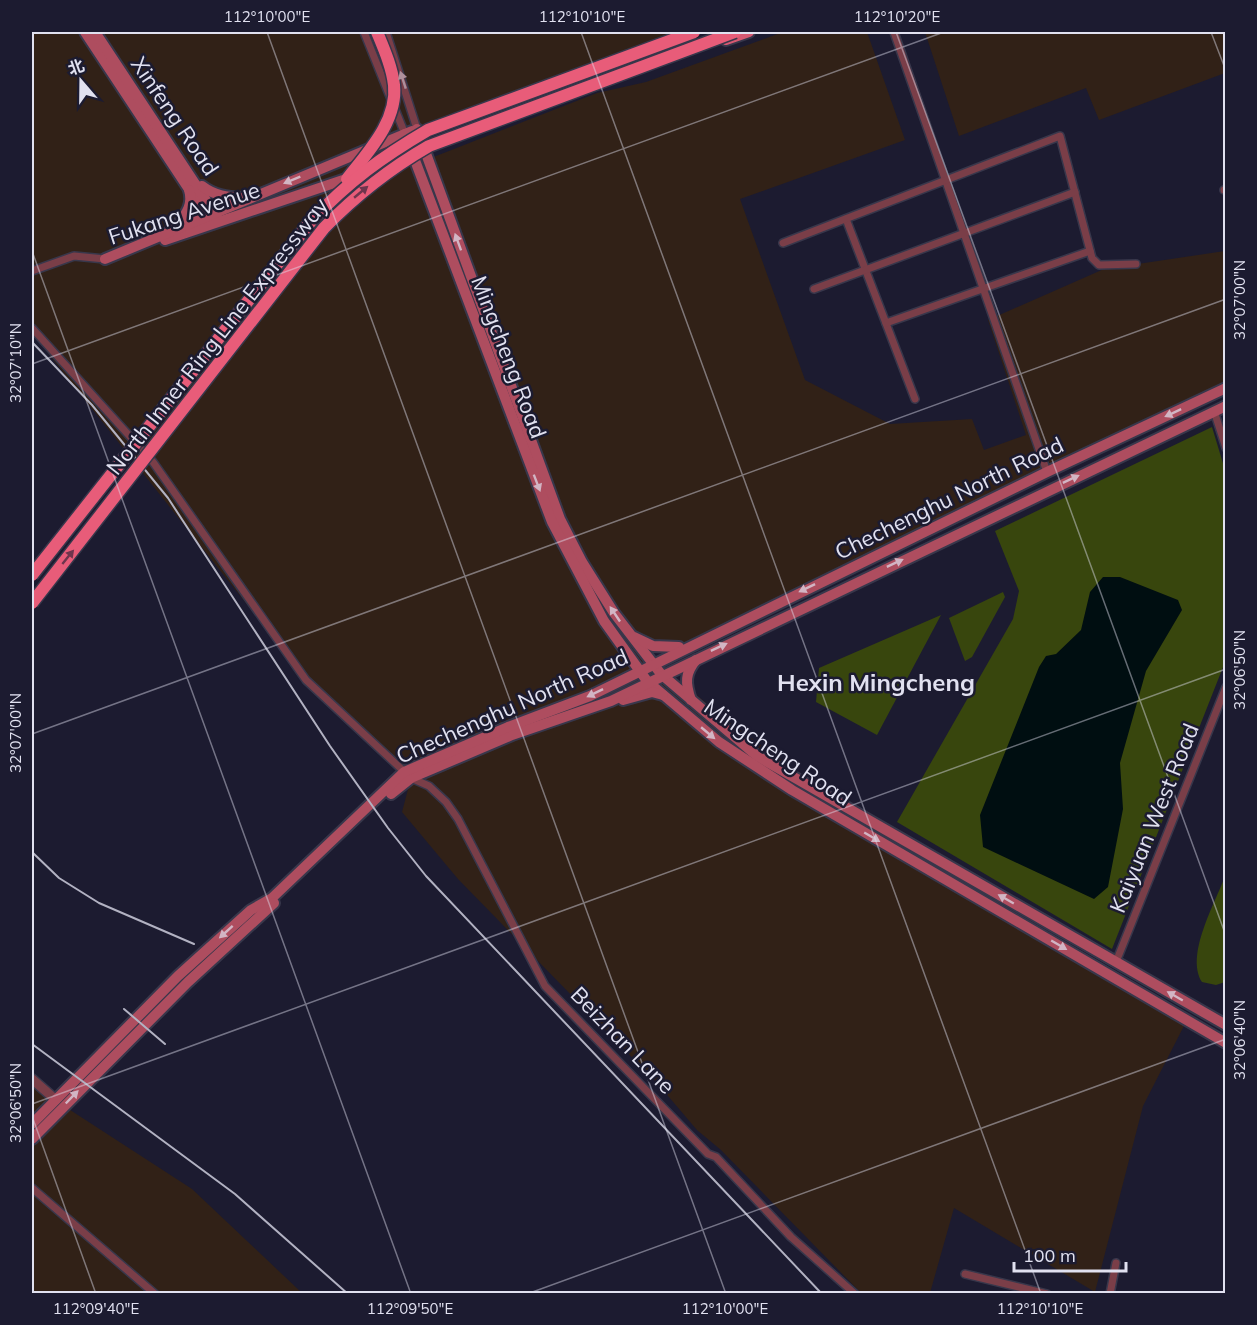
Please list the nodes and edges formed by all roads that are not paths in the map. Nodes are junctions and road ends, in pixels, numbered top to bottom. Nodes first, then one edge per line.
1 (85, 32) edge
2 (95, 32) edge
3 (364, 32) edge
4 (377, 32) edge
5 (386, 32) edge
6 (680, 32) edge
7 (694, 32) edge
8 (735, 32) edge
9 (749, 32) edge
10 (894, 32) edge
11 (475, 108) junction
12 (417, 129) junction
13 (483, 130) junction
14 (405, 134) junction
15 (425, 151) junction
16 (413, 156) junction
17 (190, 181) junction
18 (946, 181) junction
19 (1075, 192) junction
20 (250, 198) junction
21 (328, 203) junction
22 (214, 219) junction
23 (846, 219) junction
24 (175, 229) junction
25 (965, 234) junction
26 (783, 243) dead end
27 (1090, 251) junction
28 (105, 259) junction
29 (1136, 264) dead end
30 (865, 269) junction
31 (32, 271) edge
32 (814, 289) dead end
33 (984, 289) junction
34 (885, 323) junction
35 (32, 328) edge
36 (1226, 388) edge
37 (915, 399) dead end
38 (1226, 406) edge
39 (1214, 411) junction
40 (1226, 448) edge
41 (1047, 472) junction
42 (32, 575) edge
43 (32, 603) edge
44 (630, 635) junction
45 (691, 645) junction
46 (621, 646) junction
47 (699, 657) junction
48 (652, 663) junction
49 (638, 670) junction
50 (661, 674) junction
51 (647, 681) junction
52 (617, 682) junction
53 (1226, 687) edge
54 (664, 695) junction
55 (692, 703) junction
56 (513, 735) junction
57 (407, 775) junction
58 (1116, 962) junction
59 (1226, 1025) edge
60 (1226, 1043) edge
61 (32, 1079) edge
62 (56, 1100) junction
63 (32, 1124) edge
64 (32, 1139) edge
65 (32, 1188) edge
66 (1116, 1263) dead end
67 (965, 1274) dead end
68 (155, 1293) edge
69 (855, 1293) edge
70 (1047, 1293) edge
71 (1110, 1293) edge

1 - 17 main road, Xinfeng Road
2 - 17 main road, Xinfeng Road
3 - 14 street
4 - 21 highway, bridge
12 -> 5 street
6 - 11 main road, Fukang Avenue
7 - 21 highway, North Inner Ring Line Expressway, bridge
43 -> 8 highway, North Inner Ring Line Expressway, bridge
9 - 13 main road, Fukang Avenue
10 - 18 street
11 - 12 main road, Fukang Avenue
11 - 13 main road
12 - 14 main road, Fukang Avenue
12 - 15 main road, Mingcheng Road
13 - 15 main road, Fukang Avenue
14 - 16 main road, Mingcheng Road
14 -> 20 main road, Fukang Avenue
15 - 16 main road, Fukang Avenue
44 -> 15 main road, Mingcheng Road
16 - 22 main road, Fukang Avenue
16 -> 46 main road, Mingcheng Road
17 - 20 main road
17 - 22 main road, Xinfeng Road
17 - 24 main road
18 - 19 street
18 - 23 street
18 - 25 street
19 - 25 street
19 - 27 street
20 - 22 main road, Fukang Avenue
21 - 42 highway, North Inner Ring Line Expressway, bridge
22 - 24 main road, Fukang Avenue
22 - 28 main road, Fukang Avenue
23 - 26 street
23 - 30 street
24 - 28 main road, Fukang Avenue
25 - 30 street
25 - 33 street
27 - 29 street
27 - 33 street
28 - 31 street
30 - 32 street
30 - 34 street
33 - 34 street
33 - 41 street
34 - 37 street
35 - 57 street, Beizhan Lane
36 -> 41 main road, Chechenghu North Road
38 - 39 main road, Chechenghu North Road
39 - 40 street
47 -> 39 main road, Chechenghu North Road
41 -> 45 main road, Chechenghu North Road
44 - 45 main road
44 - 48 main road, Mingcheng Road
45 - 48 main road, Chechenghu North Road
46 - 49 main road, Mingcheng Road
46 - 52 main road
47 - 50 main road, Chechenghu North Road
47 - 55 main road
48 - 49 main road, Chechenghu North Road
48 - 50 main road, Mingcheng Road
49 - 51 main road, Mingcheng Road
49 - 52 main road, Chechenghu North Road
50 - 51 main road, Chechenghu North Road
50 - 55 main road, Mingcheng Road
51 - 54 main road, Mingcheng Road
51 - 56 main road, Chechenghu North Road
52 -> 57 main road, Chechenghu North Road
53 - 58 street, Kaiyuan West Road
54 - 56 main road
54 -> 60 main road, Mingcheng Road
58 -> 55 main road, Mingcheng Road
56 - 57 main road, Chechenghu North Road
57 -> 62 main road, Chechenghu North Road
64 -> 57 main road, Chechenghu North Road
57 - 69 street, Beizhan Lane
59 -> 58 main road, Mingcheng Road
61 - 62 street
62 - 63 main road, Chechenghu North Road
65 - 68 street
66 - 71 street
67 - 70 street

